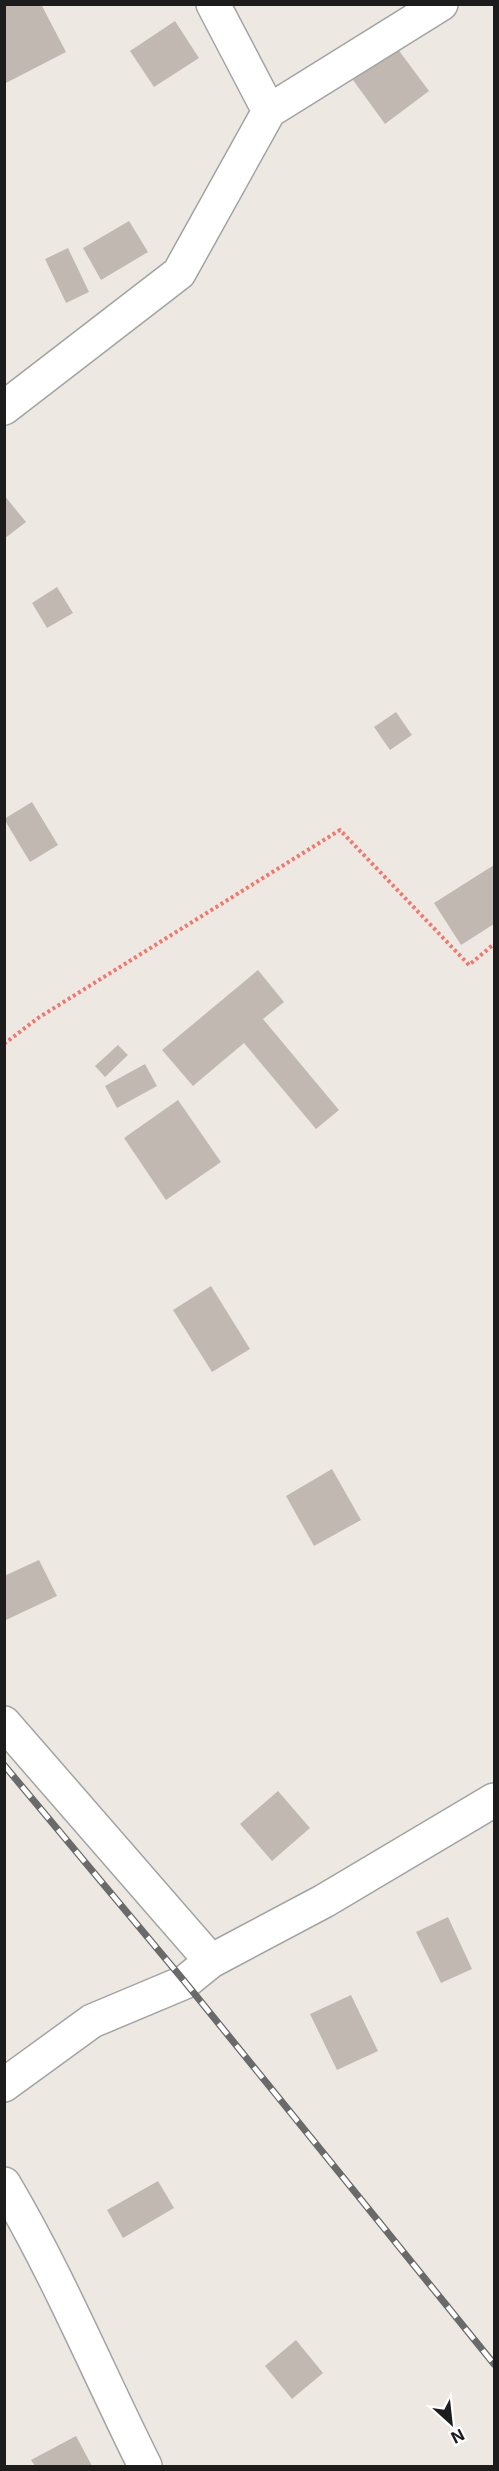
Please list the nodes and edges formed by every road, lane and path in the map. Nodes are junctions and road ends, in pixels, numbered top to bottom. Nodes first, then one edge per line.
1 (213, 4) edge
2 (441, 4) edge
3 (269, 111) junction
4 (4, 408) edge
5 (495, 944) edge
6 (4, 1044) edge
7 (4, 1723) edge
8 (495, 1800) edge
9 (211, 1960) junction
10 (4, 2085) edge
11 (4, 2184) edge
12 (145, 2466) edge

1 - 3 street
2 - 3 street
3 - 4 street
5 - 6 path
7 - 9 street
8 - 9 street
9 - 10 street
11 - 12 street

